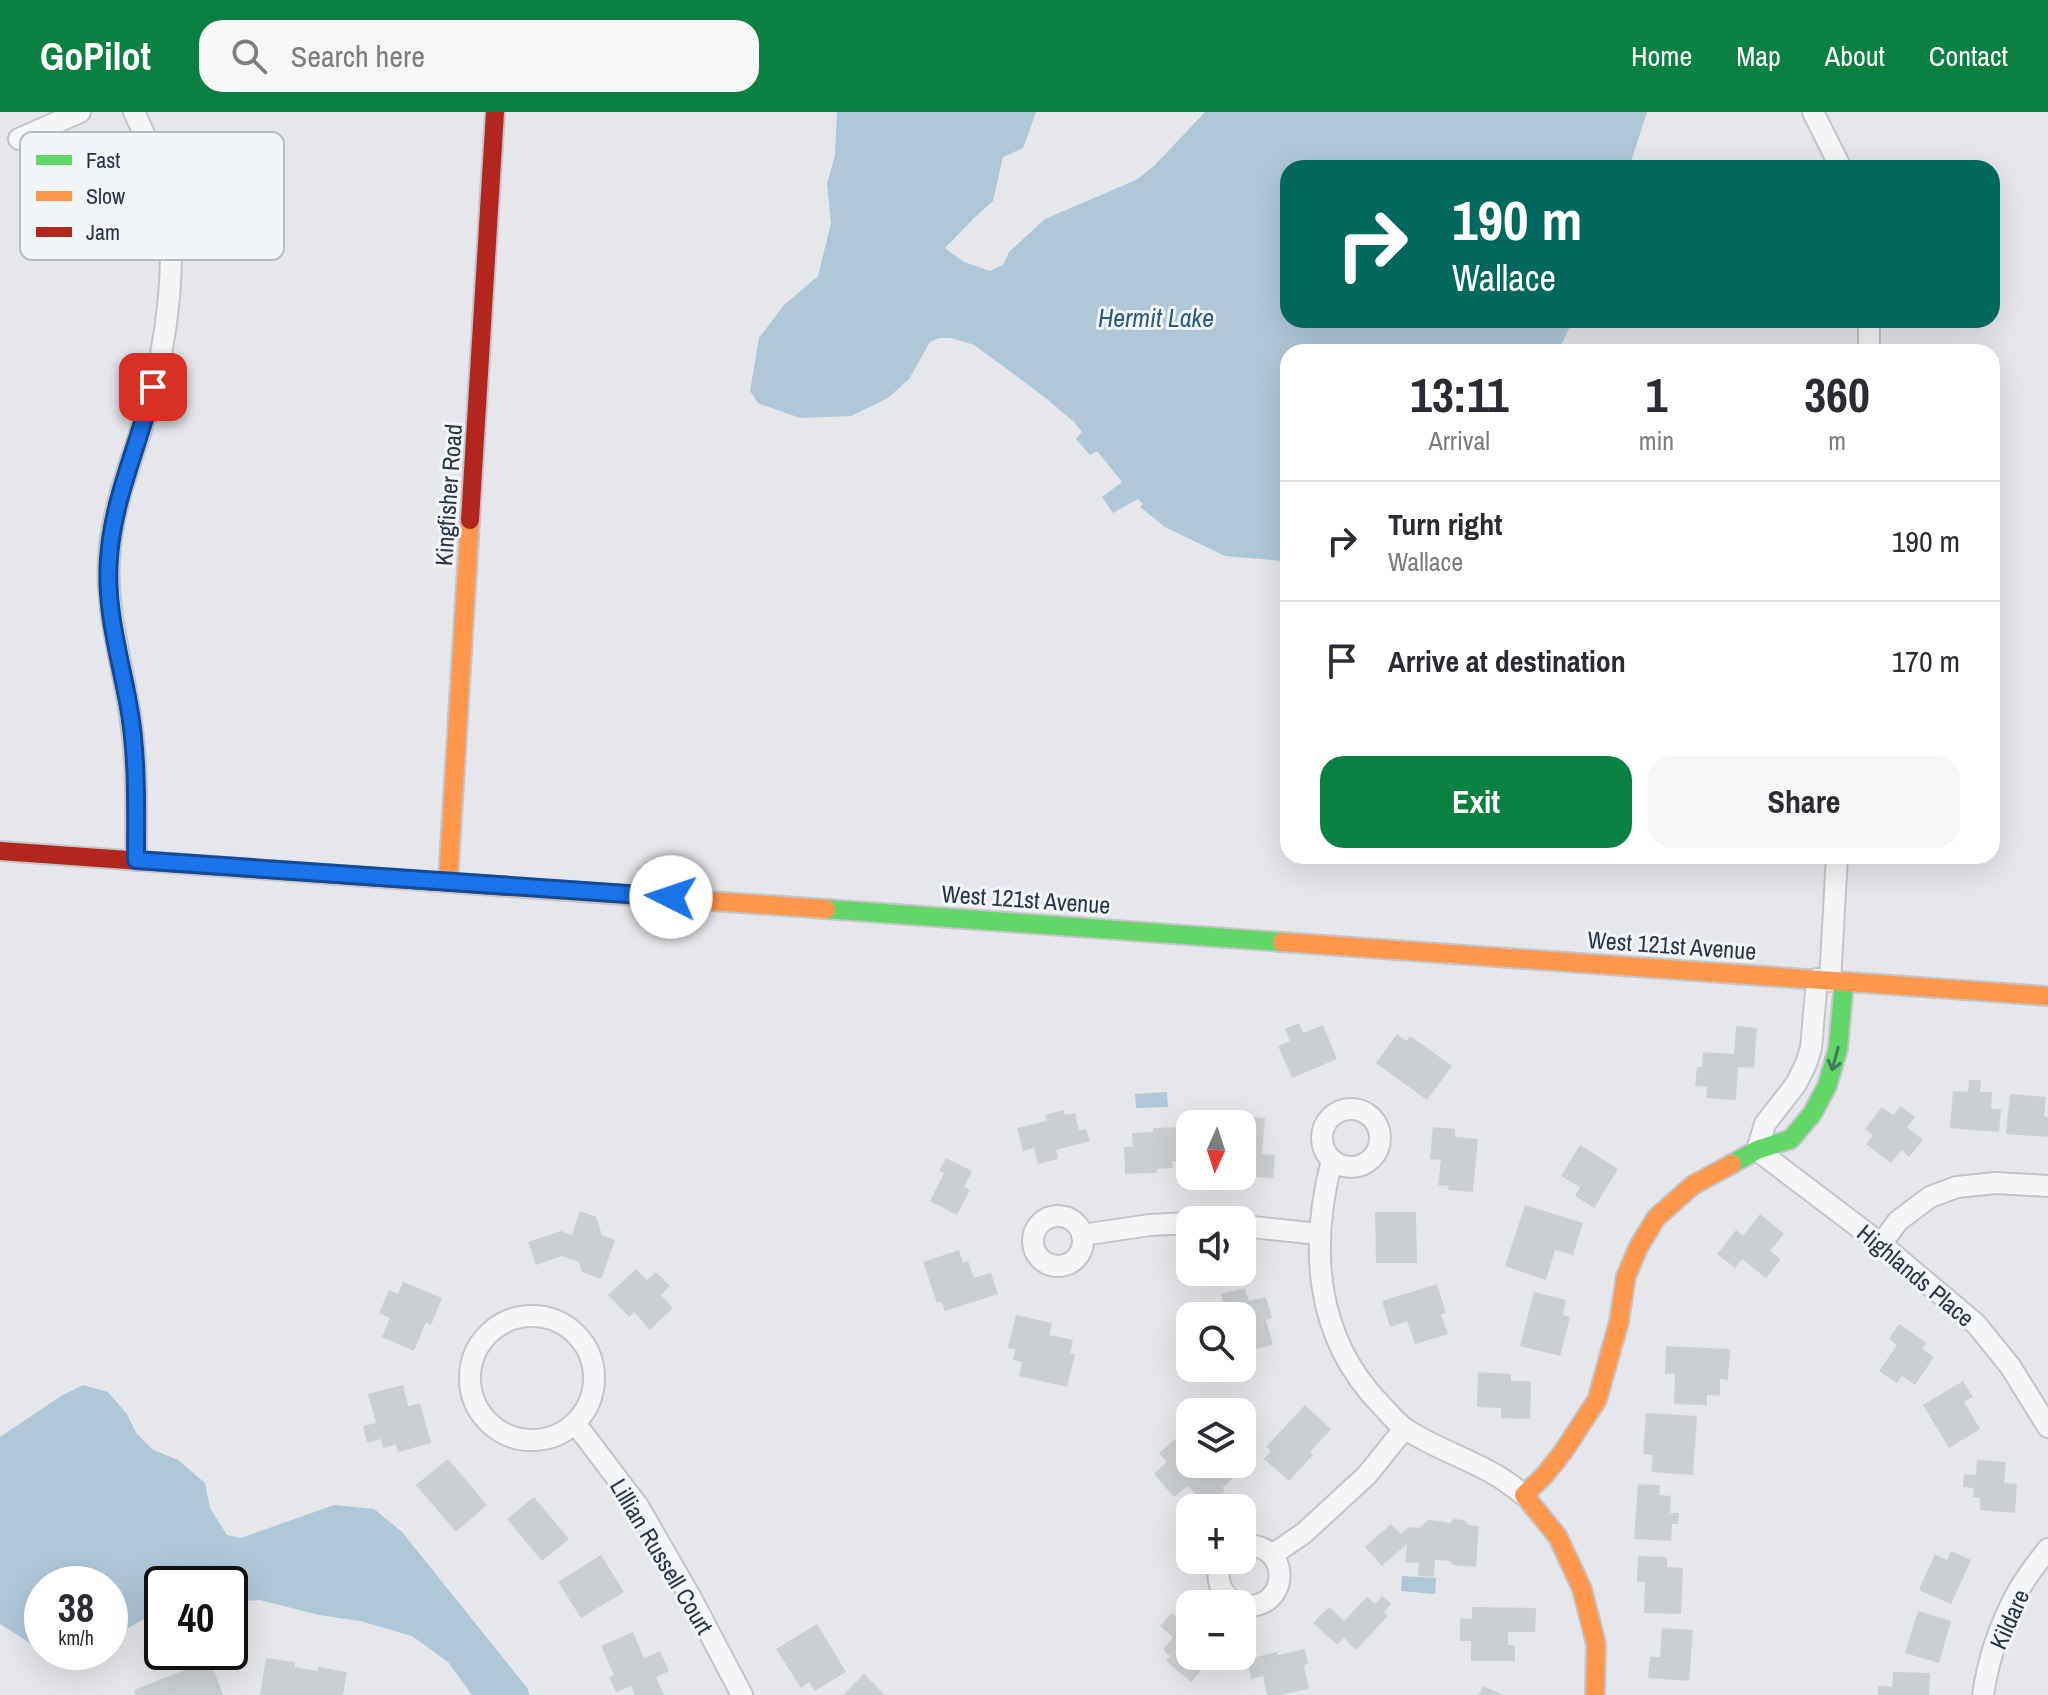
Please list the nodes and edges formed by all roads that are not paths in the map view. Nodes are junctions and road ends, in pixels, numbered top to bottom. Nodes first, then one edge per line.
1 (80, 112) edge
2 (134, 112) edge
3 (495, 112) edge
4 (1813, 112) edge
5 (35, 132) edge
6 (143, 132) edge
7 (1837, 160) edge
8 (170, 260) edge
9 (0, 851) edge
10 (136, 860) junction
11 (1837, 864) edge
12 (448, 881) junction
13 (1830, 980) junction
14 (2048, 996) edge
15 (1757, 1150) junction
16 (1332, 1160) dead end
17 (2048, 1186) edge
18 (1176, 1224) edge
19 (1256, 1227) edge
20 (1319, 1234) junction
21 (1082, 1235) dead end
22 (1881, 1244) junction
23 (575, 1423) junction
24 (2048, 1427) edge
25 (1404, 1429) junction
26 (1524, 1495) junction
27 (1256, 1546) edge
28 (2048, 1549) edge
29 (1272, 1555) junction
30 (1256, 1605) edge
31 (742, 1695) edge
32 (1595, 1695) edge
33 (1983, 1695) edge

1 - 5 street
2 - 6 street
3 - 12 street, Kingfisher Road
4 - 7 street
8 - 10 street
9 - 10 street, West 121st Avenue
10 - 12 street, West 121st Avenue
11 - 13 street
12 - 13 street, West 121st Avenue
13 - 14 street, West 121st Avenue
13 - 15 street
13 -> 15 street
15 - 22 street, Highlands Place
15 - 26 street
16 - 20 street
17 - 22 street
18 - 21 street
19 - 20 street
20 - 25 street
22 - 24 street, Highlands Place
23 - 23 street
23 - 31 street, Lillian Russell Court
25 - 26 street
25 - 29 street
26 - 32 street
27 - 29 street
28 - 33 street, Kildare
29 - 30 street

